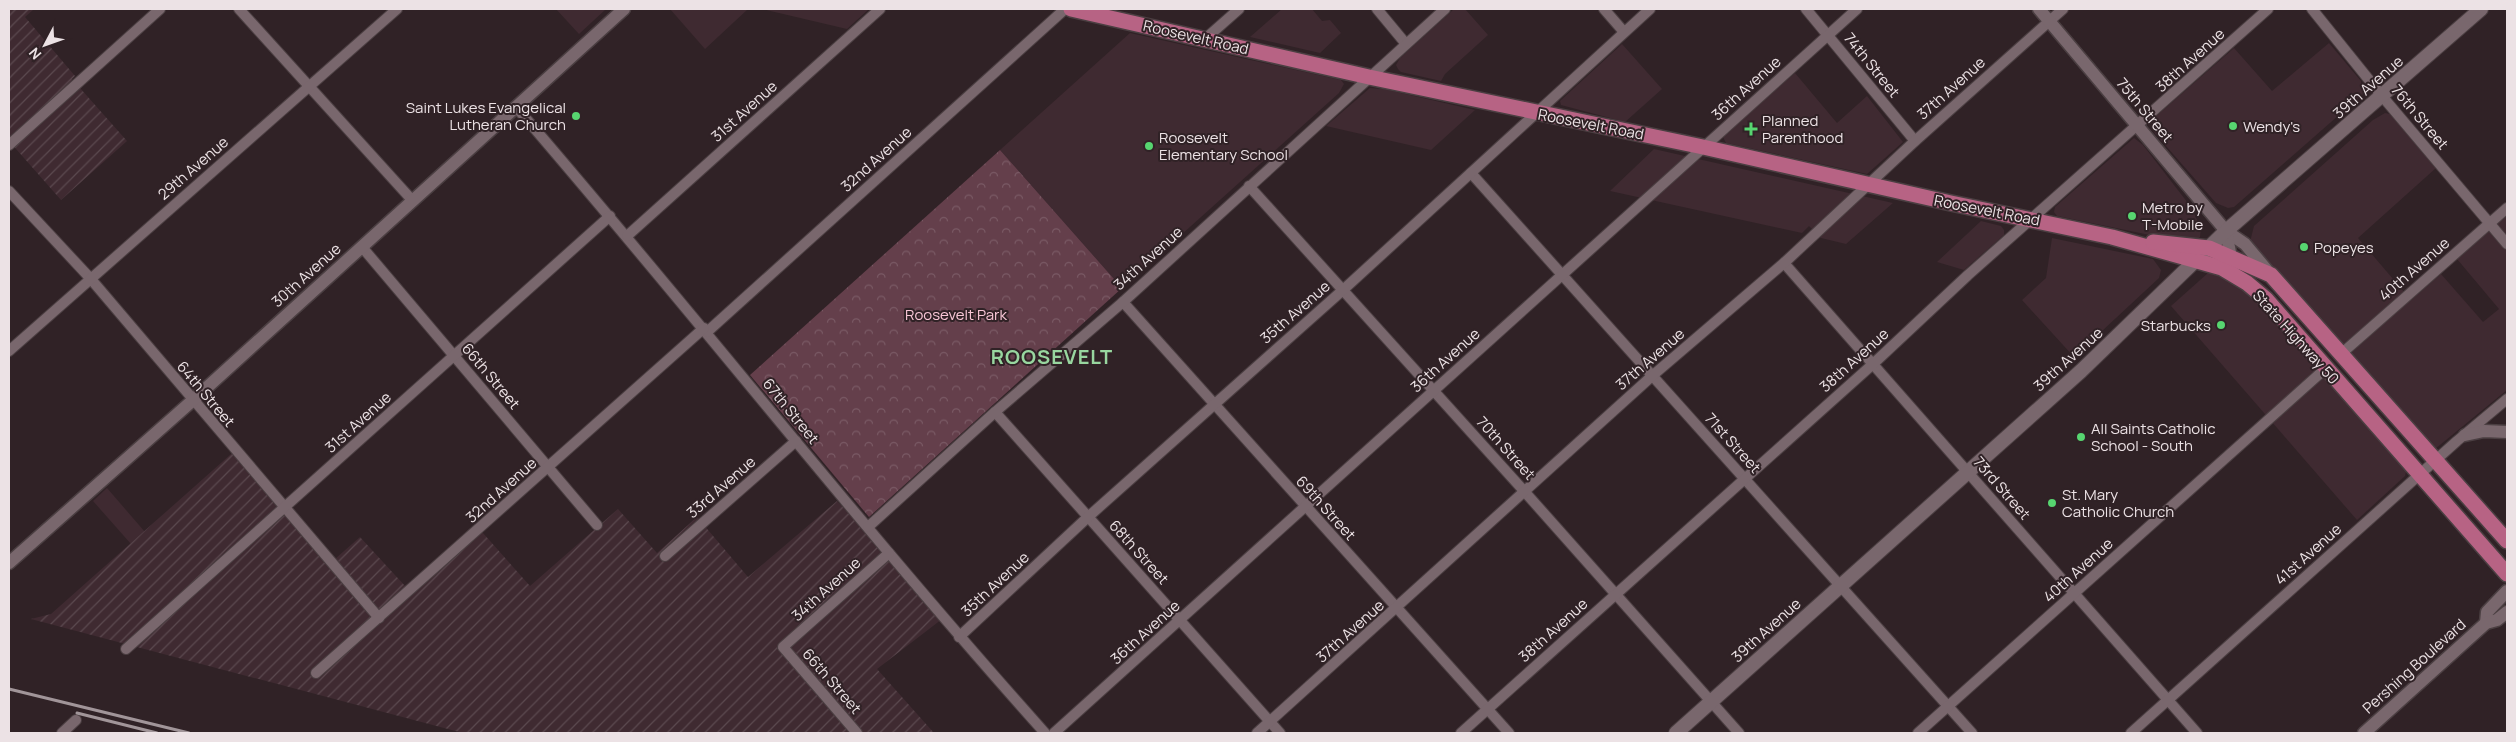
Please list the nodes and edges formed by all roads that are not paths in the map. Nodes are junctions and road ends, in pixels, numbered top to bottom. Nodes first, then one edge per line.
1 (160, 9) edge
2 (238, 9) edge
3 (397, 9) edge
4 (624, 9) edge
5 (880, 9) edge
6 (1065, 9) edge
7 (1071, 9) edge
8 (1239, 9) edge
9 (1377, 9) edge
10 (1445, 9) edge
11 (1604, 9) edge
12 (1650, 9) edge
13 (1806, 9) edge
14 (1857, 9) edge
15 (2040, 9) edge
16 (2064, 9) edge
17 (2268, 9) edge
18 (2312, 9) edge
19 (2481, 9) edge
20 (2050, 21) junction
21 (1624, 32) junction
22 (1828, 35) junction
23 (1205, 39) junction
24 (1406, 44) junction
25 (1369, 77) junction
26 (309, 86) junction
27 (2382, 96) junction
28 (516, 107) junction
29 (1534, 113) junction
30 (2138, 126) junction
31 (1915, 141) junction
32 (9, 145) edge
33 (1704, 147) junction
34 (1471, 173) junction
35 (1868, 183) junction
36 (1249, 186) junction
37 (9, 191) edge
38 (412, 200) junction
39 (2507, 208) edge
40 (610, 216) junction
41 (2032, 219) junction
42 (2489, 223) junction
43 (2226, 231) junction
44 (627, 236) junction
45 (2112, 236) junction
46 (2507, 244) edge
47 (362, 247) junction
48 (2209, 248) junction
49 (2231, 258) junction
50 (2196, 261) junction
51 (1784, 263) junction
52 (1562, 275) junction
53 (2271, 275) junction
54 (90, 278) junction
55 (2247, 283) junction
56 (1344, 289) junction
57 (1123, 302) junction
58 (705, 330) junction
59 (9, 351) edge
60 (2341, 354) junction
61 (454, 355) junction
62 (1873, 364) junction
63 (2325, 369) junction
64 (1652, 376) junction
65 (1434, 390) junction
66 (2507, 399) edge
67 (192, 400) junction
68 (1213, 404) junction
69 (994, 412) junction
70 (2507, 432) edge
71 (2465, 435) junction
72 (796, 441) junction
73 (2435, 461) junction
74 (548, 468) junction
75 (1968, 472) junction
76 (2420, 474) junction
77 (1744, 478) junction
78 (1524, 491) junction
79 (1305, 508) junction
80 (284, 509) junction
81 (1088, 517) junction
82 (597, 525) dead end
83 (868, 527) junction
84 (2507, 541) edge
85 (889, 553) junction
86 (665, 556) dead end
87 (9, 563) edge
88 (2507, 574) edge
89 (1840, 585) junction
90 (2507, 591) edge
91 (1616, 594) junction
92 (2075, 594) junction
93 (1397, 608) junction
94 (2507, 612) edge
95 (379, 618) junction
96 (1180, 620) junction
97 (2486, 623) junction
98 (959, 638) junction
99 (784, 648) joint
100 (126, 649) dead end
101 (316, 672) dead end
102 (2168, 700) junction
103 (1711, 701) junction
104 (1948, 706) junction
105 (1488, 709) junction
106 (76, 720) dead end
107 (1270, 722) junction
108 (62, 733) edge
109 (857, 733) edge
110 (1045, 733) edge
111 (1054, 733) edge
112 (1257, 733) edge
113 (1280, 733) edge
114 (1461, 733) edge
115 (1509, 733) edge
116 (1676, 733) edge
117 (1739, 733) edge
118 (1918, 733) edge
119 (1972, 733) edge
120 (2131, 733) edge
121 (2197, 733) edge
122 (2364, 733) edge

1 - 32 street
2 - 26 street
3 - 26 street, 29th Avenue
4 - 28 street, 30th Avenue
5 - 44 street, 31st Avenue
6 - 58 street, 32nd Avenue
7 - 23 main road, Roosevelt Road
8 - 23 street
9 - 24 street
10 - 24 street, 34th Avenue
11 - 21 street
12 - 21 street, 35th Avenue
13 - 22 street, 74th Street
14 - 22 street, 36th Avenue
15 - 20 street, 75th Street
16 - 20 street, 37th Avenue
17 - 30 street, 38th Avenue
18 - 27 street, 76th Street
19 - 27 main road, 39th Avenue
20 - 30 street, 75th Street
20 - 31 street, 37th Avenue
21 - 29 street, 35th Avenue
22 - 31 street, 74th Street
22 - 33 street, 36th Avenue
23 - 25 main road, Roosevelt Road
24 - 25 street, 34th Avenue
25 - 29 main road, Roosevelt Road
25 - 36 street, 34th Avenue
26 - 38 street
26 - 54 street, 29th Avenue
27 - 42 street, 76th Street
27 - 43 main road, 39th Avenue
28 - 38 street, 30th Avenue
28 - 40 street, 67th Street
29 - 33 main road, Roosevelt Road
29 - 34 street, 35th Avenue
30 - 41 street, 38th Avenue
30 - 43 street, 75th Street
31 - 35 street, 37th Avenue
33 - 35 main road, Roosevelt Road
33 - 52 street, 36th Avenue
34 - 52 street, 71st Street
34 - 56 street, 35th Avenue
35 - 41 main road, Roosevelt Road
35 - 51 street, 37th Avenue
36 - 56 street, 70th Street
36 - 57 street, 34th Avenue
37 - 54 street, 64th Street
38 - 47 street, 30th Avenue
39 - 42 street, 40th Avenue
40 - 44 street, 67th Street
40 - 61 street, 31st Avenue
41 - 45 main road, Roosevelt Road
41 - 62 street, 38th Avenue
42 - 46 street, 76th Street
42 - 60 street, 40th Avenue
43 - 48 main road, 39th Avenue
43 - 49 street, 75th Street
43 - 53 street, 75th Street
44 - 58 street, 67th Street
45 - 48 main road, State Highway 50
45 - 50 main road, State Highway 50
47 - 61 street, 66th Street
47 - 67 street, 30th Avenue
48 - 49 main road, State Highway 50
48 - 50 main road, 39th Avenue
49 - 53 main road, State Highway 50
49 - 55 street, 75th Street
50 - 55 main road, State Highway 50
50 - 75 main road, 39th Avenue
51 - 62 street, 73rd Street
51 - 64 street, 37th Avenue
52 - 64 street, 71st Street
52 - 65 street, 36th Avenue
53 - 60 main road, State Highway 50
54 - 59 street, 29th Avenue
54 - 67 street, 64th Street
55 - 63 main road, State Highway 50
56 - 65 street, 70th Street
56 - 68 street, 35th Avenue
57 - 68 street, 69th Street
57 - 69 street, 34th Avenue
58 - 72 street, 67th Street
58 - 74 street, 32nd Avenue
60 - 73 main road, State Highway 50
61 - 74 street, 66th Street
61 - 80 street, 31st Avenue
62 - 75 street, 73rd Street
62 - 77 street, 38th Avenue
63 - 76 main road, State Highway 50
63 - 92 street, 40th Avenue
64 - 77 street, 71st Street
64 - 78 street, 37th Avenue
65 - 78 street, 70th Street
65 - 79 street, 36th Avenue
66 - 71 street, 41st Avenue
67 - 80 street, 64th Street
67 - 87 street, 30th Avenue
68 - 79 street, 69th Street
68 - 81 street, 35th Avenue
69 - 81 street, 68th Street
69 - 83 street, 34th Avenue
70 - 71 street
71 - 73 street, 41st Avenue
72 - 83 street, 67th Street
72 - 86 street, 33rd Avenue
73 - 76 street, 41st Avenue
73 - 84 main road, State Highway 50
74 - 82 street, 66th Street
74 - 95 street, 32nd Avenue
75 - 89 main road, 39th Avenue
75 - 92 street, 73rd Street
76 - 88 main road, State Highway 50
76 - 102 street, 41st Avenue
77 - 89 street, 71st Street
77 - 91 street, 38th Avenue
78 - 91 street, 70th Street
78 - 93 street, 37th Avenue
79 - 93 street, 69th Street
79 - 96 street, 36th Avenue
80 - 95 street, 64th Street
80 - 100 street, 31st Avenue
81 - 96 street, 68th Street
81 - 98 street, 35th Avenue
83 - 85 street, 67th Street
85 - 98 street, 67th Street
85 - 99 street, 34th Avenue
89 - 103 main road, 39th Avenue
89 - 104 street, 71st Street
90 - 97 street, Pershing Boulevard
91 - 103 street, 70th Street
91 - 105 street, 38th Avenue
92 - 102 street, 73rd Street
92 - 104 street, 40th Avenue
93 - 105 street, 69th Street
93 - 107 street, 37th Avenue
94 - 97 street, Pershing Boulevard
95 - 101 street, 32nd Avenue
96 - 107 street, 68th Street
96 - 111 street, 36th Avenue
97 - 122 street, Pershing Boulevard
98 - 110 street, 67th Street
99 - 109 street, 66th Street
102 - 120 street, 41st Avenue
102 - 121 street, 73rd Street
103 - 116 main road, 39th Avenue
103 - 117 street, 70th Street
104 - 118 street, 40th Avenue
104 - 119 street, 71st Street
105 - 114 street, 38th Avenue
105 - 115 street, 69th Street
106 - 108 street
107 - 112 street, 37th Avenue
107 - 113 street, 68th Street

